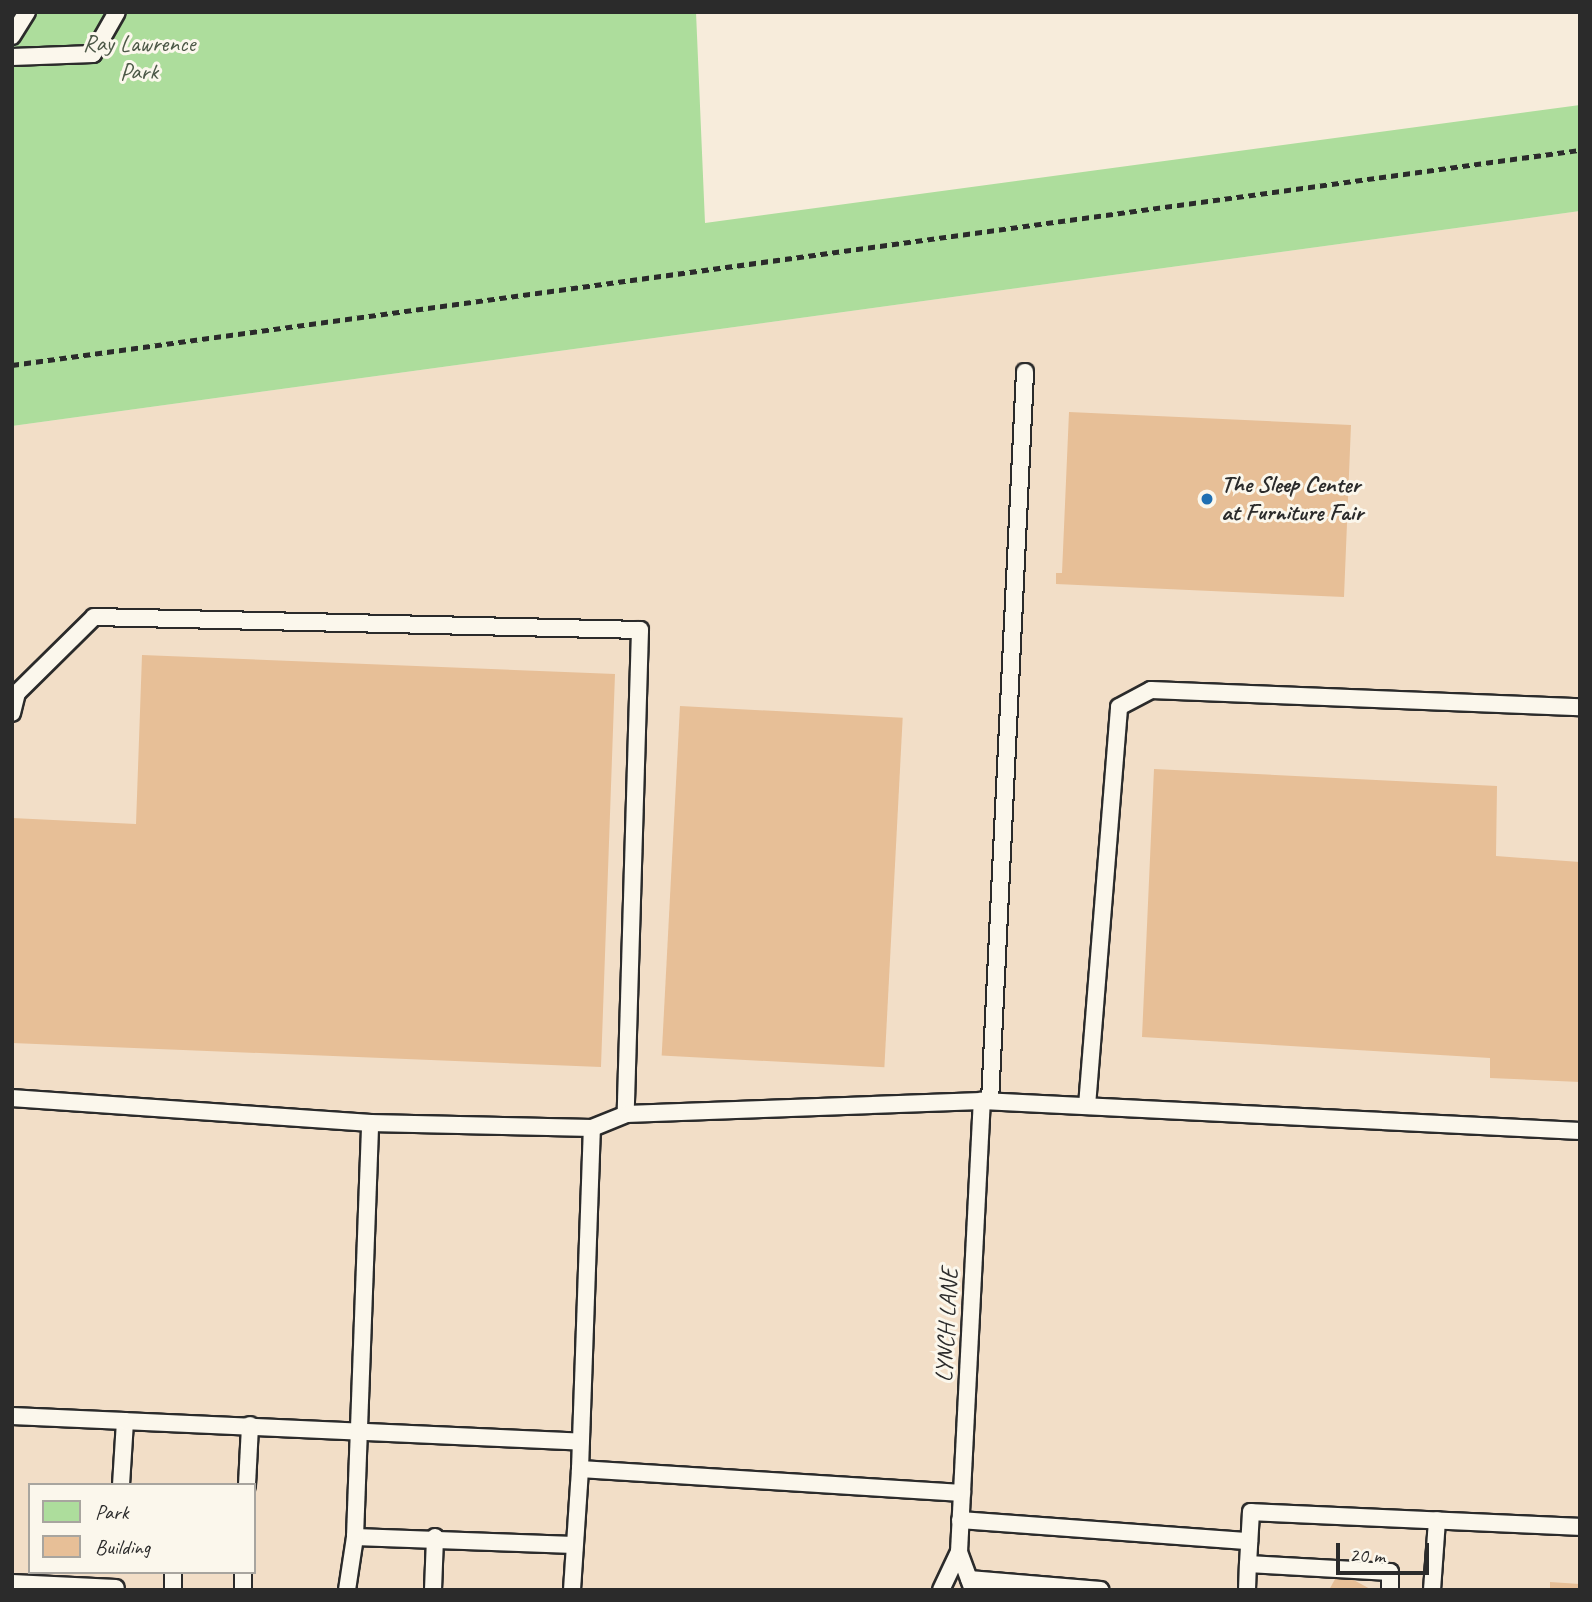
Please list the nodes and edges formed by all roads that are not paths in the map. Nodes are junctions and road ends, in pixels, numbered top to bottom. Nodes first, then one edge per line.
1 (27, 12) edge
2 (117, 12) edge
3 (12, 36) edge
4 (12, 57) edge
5 (1025, 372) dead end
6 (1580, 707) edge
7 (12, 713) edge
8 (12, 1098) edge
9 (986, 1101) junction
10 (1087, 1106) junction
11 (626, 1114) junction
12 (370, 1123) junction
13 (592, 1128) junction
14 (1580, 1131) edge
15 (12, 1416) edge
16 (125, 1420) junction
17 (250, 1425) junction
18 (359, 1429) junction
19 (581, 1442) junction
20 (580, 1469) junction
21 (121, 1483) edge
22 (247, 1483) edge
23 (962, 1493) junction
24 (960, 1520) junction
25 (1437, 1520) junction
26 (1580, 1527) edge
27 (355, 1537) junction
28 (435, 1537) junction
29 (1250, 1541) junction
30 (574, 1545) junction
31 (959, 1552) junction
32 (1248, 1563) junction
33 (12, 1583) edge
34 (116, 1583) edge
35 (971, 1584) edge
36 (353, 1586) edge
37 (433, 1590) edge
38 (572, 1590) edge
39 (941, 1590) edge
40 (1101, 1590) edge
41 (1247, 1590) edge
42 (1390, 1590) edge
43 (1432, 1590) edge

1 - 3 lane
2 - 4 lane
5 - 9 lane, LYNCH LANE
6 - 10 lane
7 - 11 lane
8 - 12 lane
9 - 10 lane
9 - 11 lane
9 - 23 lane, LYNCH LANE
10 - 14 lane
11 - 13 lane
12 - 13 lane
12 - 18 lane
13 - 19 lane
15 - 16 lane
16 - 17 lane
16 - 21 lane
17 - 18 lane
17 - 22 lane
18 - 19 lane
18 - 27 lane
19 - 20 lane
20 - 23 lane
20 - 30 lane
23 - 24 lane, LYNCH LANE
24 - 29 lane
24 - 31 lane, LYNCH LANE
25 - 26 lane
25 - 29 lane
25 - 43 lane
27 - 28 lane
27 - 36 lane
28 - 30 lane
28 - 37 lane
29 - 32 lane
30 - 38 lane
31 - 35 lane, LYNCH LANE
31 - 39 lane, LYNCH LANE
32 - 41 lane
32 - 42 lane
33 - 34 lane
35 - 40 lane

